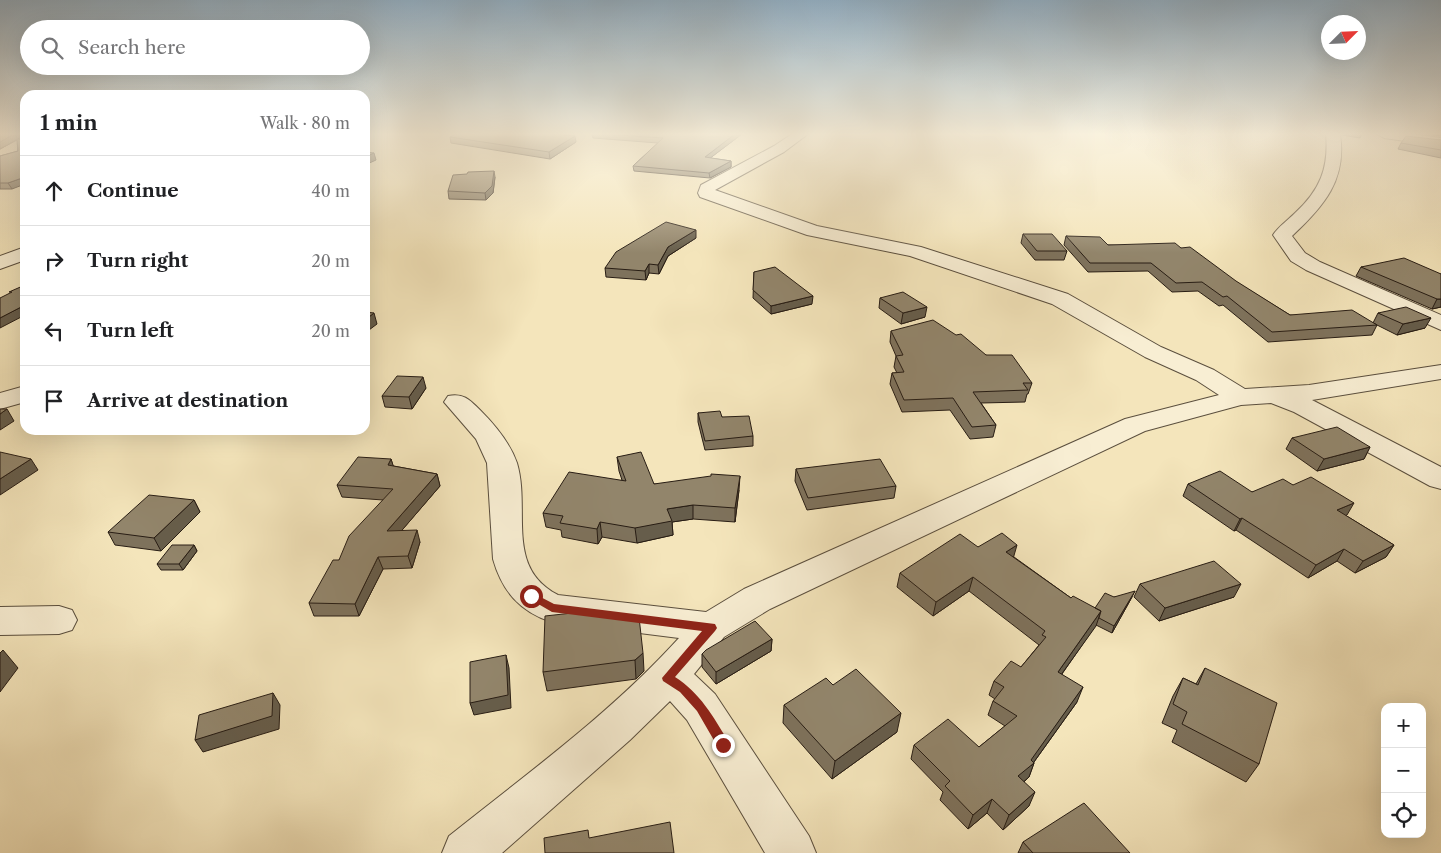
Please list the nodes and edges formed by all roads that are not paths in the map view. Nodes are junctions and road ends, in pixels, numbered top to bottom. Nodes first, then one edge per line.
1 (734, 174) edge
2 (1331, 174) edge
3 (20, 255) edge
4 (0, 263) edge
5 (1441, 323) edge
6 (1441, 372) edge
7 (20, 395) edge
8 (1255, 396) junction
9 (0, 401) edge
10 (457, 402) dead end
11 (1441, 479) edge
12 (59, 620) dead end
13 (0, 621) edge
14 (711, 628) junction
15 (667, 678) junction
16 (466, 853) edge
17 (792, 853) edge

1 - 8 street
2 - 5 street
3 - 4 street
6 - 8 street
7 - 9 street
8 - 11 street
8 - 14 street
10 - 14 street
12 - 13 street
14 - 15 street
15 - 16 street
15 - 17 street

